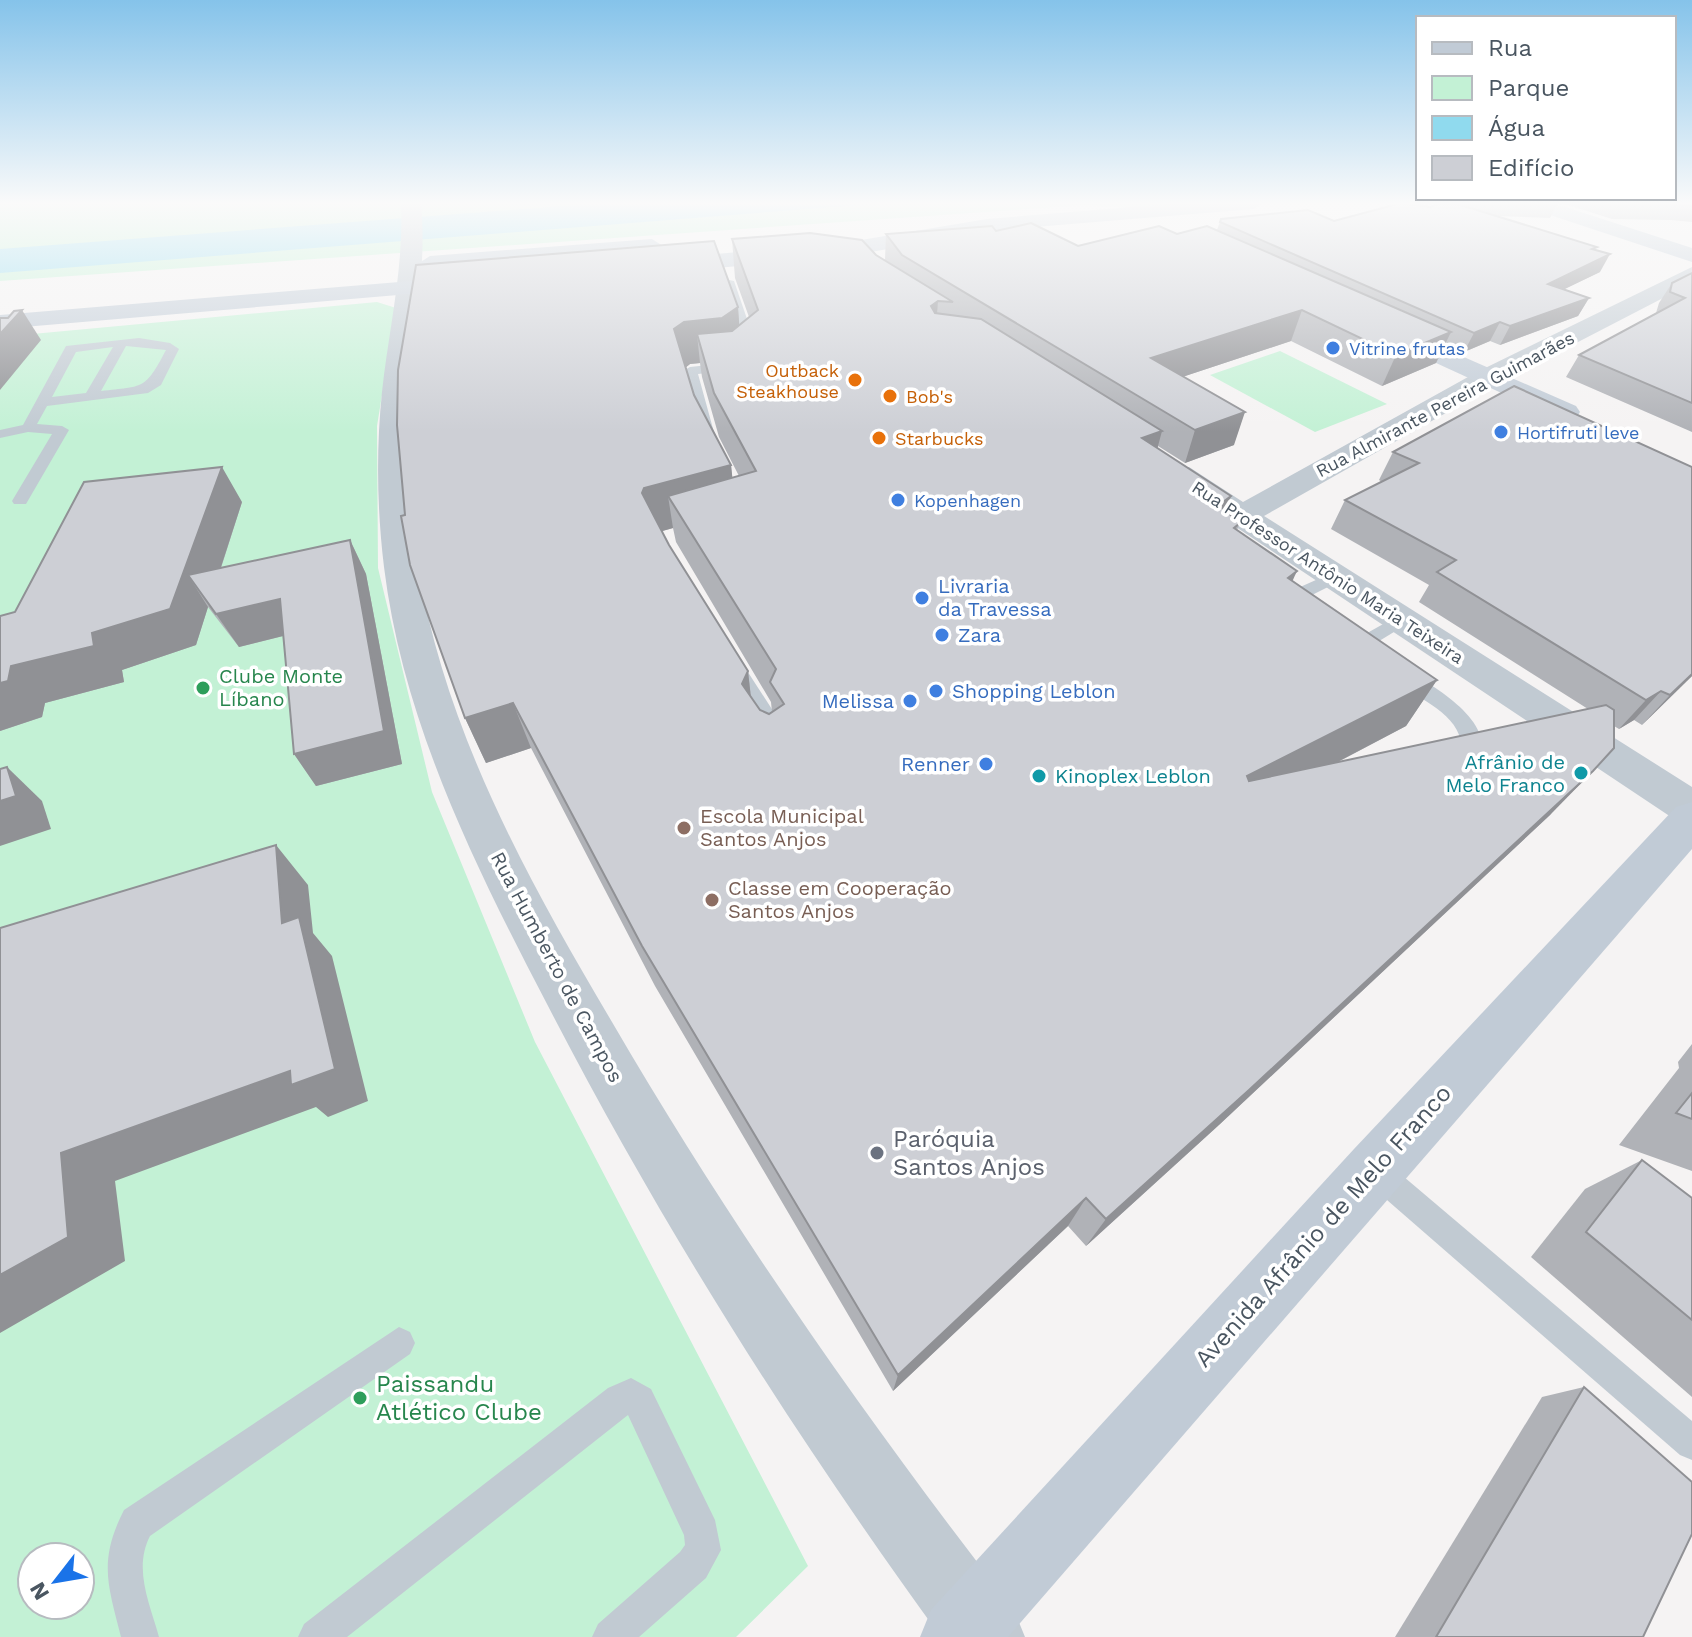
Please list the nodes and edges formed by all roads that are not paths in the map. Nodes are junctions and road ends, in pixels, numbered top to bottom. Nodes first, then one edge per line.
1 (229, 279) edge
2 (330, 279) edge
3 (411, 279) edge
4 (727, 279) edge
5 (1681, 279) edge
6 (208, 281) dead end
7 (1357, 317) edge
8 (0, 322) edge
9 (121, 344) junction
10 (1487, 378) junction
11 (90, 398) junction
12 (41, 403) junction
13 (1585, 421) edge
14 (28, 428) junction
15 (0, 434) edge
16 (715, 451) edge
17 (1148, 455) edge
18 (20, 501) dead end
19 (1242, 515) junction
20 (1336, 576) junction
21 (1305, 609) edge
22 (1401, 620) junction
23 (725, 652) edge
24 (774, 749) edge
25 (1438, 763) edge
26 (1692, 809) edge
27 (1692, 819) edge
28 (1374, 1169) junction
29 (399, 1343) dead end
30 (1692, 1443) edge
31 (973, 1631) edge
32 (140, 1637) edge
33 (317, 1637) edge
34 (611, 1637) edge

1 - 6 main road
2 - 8 main road
3 - 31 street, Rua Humberto de Campos
4 - 16 lane
5 - 10 street, Rua Almirante Pereira Guimarães
7 - 10 main road
9 - 11 lane
9 - 11 lane
9 - 12 lane
10 - 13 main road
10 - 19 street, Rua Almirante Pereira Guimarães
11 - 12 lane
12 - 14 lane
14 - 15 lane
14 - 18 lane
17 - 19 street, Rua Professor Antônio Maria Teixeira
19 - 20 street, Rua Professor Antônio Maria Teixeira
20 - 21 lane
20 - 22 street, Rua Professor Antônio Maria Teixeira
22 - 25 lane
22 - 26 street, Rua Professor Antônio Maria Teixeira
23 - 24 lane
27 - 28 main road, Avenida Afrânio de Melo Franco
28 - 30 lane
28 - 31 main road, Avenida Afrânio de Melo Franco
29 - 32 lane
33 - 34 lane

